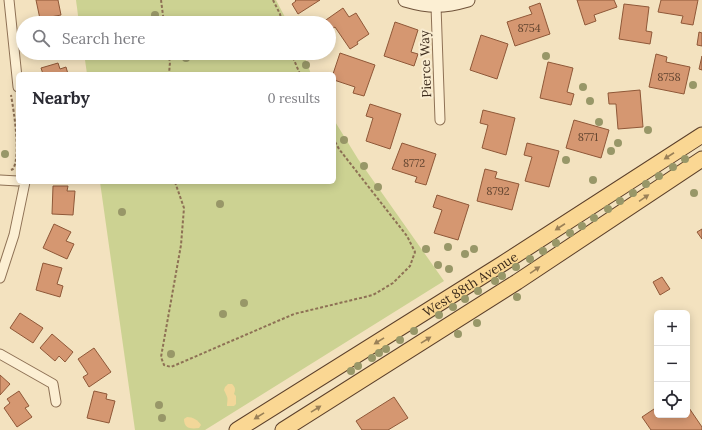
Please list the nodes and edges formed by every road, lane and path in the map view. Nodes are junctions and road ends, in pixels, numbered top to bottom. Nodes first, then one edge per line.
1 (9, 0) edge
2 (161, 0) edge
3 (273, 0) edge
4 (405, 0) edge
5 (468, 0) edge
6 (436, 6) junction
7 (163, 16) edge
8 (280, 16) edge
9 (168, 60) edge
10 (294, 60) edge
11 (169, 72) edge
12 (299, 72) edge
13 (14, 88) edge
14 (440, 120) dead end
15 (702, 135) edge
16 (336, 144) edge
17 (702, 159) edge
18 (6, 172) dead end
19 (0, 180) edge
20 (16, 181) edge
21 (25, 184) edge
22 (176, 184) edge
23 (0, 278) edge
24 (0, 354) edge
25 (56, 402) dead end
26 (237, 430) edge
27 (283, 430) edge

1 - 13 street
2 - 7 path
3 - 8 path
4 - 6 street
5 - 6 street
6 - 14 street, Pierce Way
9 - 11 path
10 - 12 path
13 - 18 path
15 -> 26 main road, West 88th Avenue
16 - 22 path
27 -> 17 main road, West 88th Avenue
19 - 20 street
21 - 23 street
24 - 25 street

